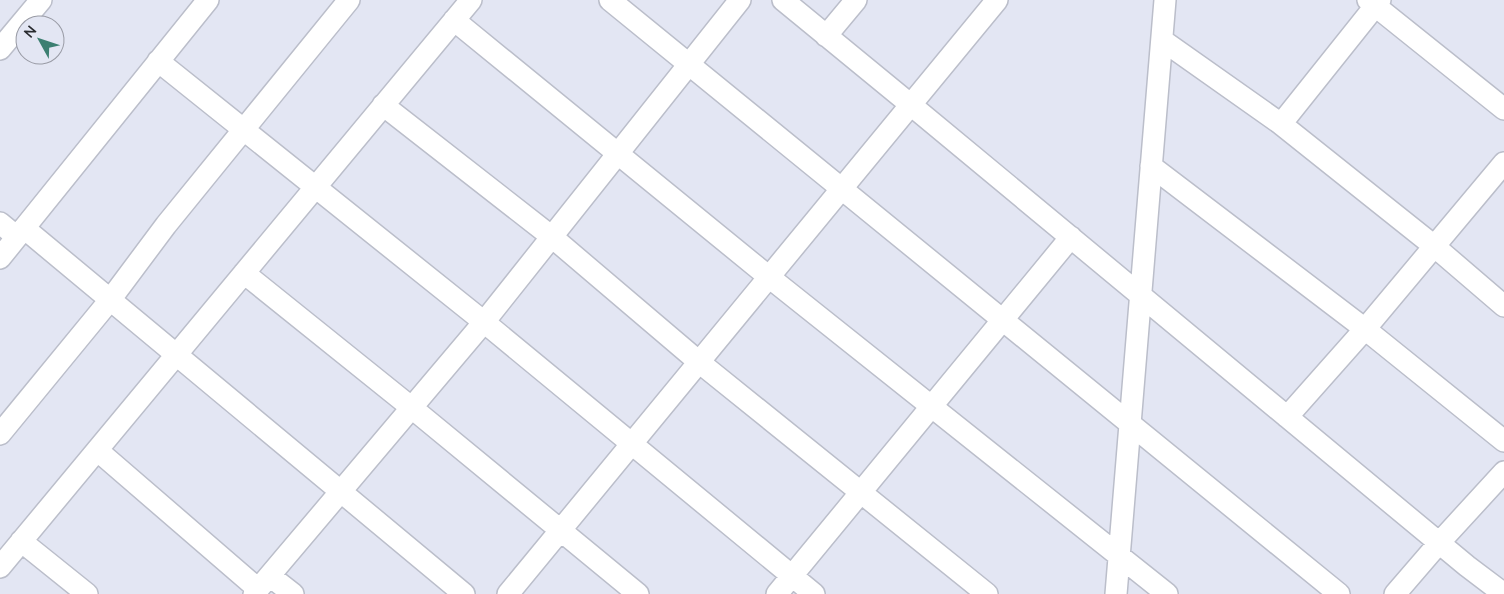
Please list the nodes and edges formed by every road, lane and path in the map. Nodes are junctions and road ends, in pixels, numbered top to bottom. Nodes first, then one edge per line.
1 (41, 0) edge
2 (208, 0) edge
3 (349, 0) edge
4 (471, 0) edge
5 (610, 0) edge
6 (740, 0) edge
7 (782, 0) edge
8 (856, 0) edge
9 (997, 0) edge
10 (1165, 0) edge
11 (1375, 2) edge
12 (454, 20) junction
13 (826, 36) junction
14 (1162, 40) junction
15 (0, 49) edge
16 (158, 61) junction
17 (689, 64) junction
18 (911, 104) junction
19 (384, 105) junction
20 (1504, 109) edge
21 (1281, 124) junction
22 (243, 130) junction
23 (618, 153) junction
24 (1504, 163) edge
25 (1151, 166) junction
26 (315, 187) junction
27 (842, 189) junction
28 (0, 223) edge
29 (20, 232) junction
30 (552, 237) junction
31 (1071, 237) junction
32 (1434, 246) junction
33 (0, 258) edge
34 (244, 273) junction
35 (769, 277) junction
36 (1140, 295) junction
37 (110, 300) junction
38 (1504, 306) edge
39 (1003, 320) junction
40 (484, 322) junction
41 (1365, 329) junction
42 (176, 355) junction
43 (699, 362) junction
44 (932, 406) junction
45 (412, 408) junction
46 (1287, 417) junction
47 (1130, 424) junction
48 (0, 434) edge
49 (1504, 441) edge
50 (632, 444) junction
51 (97, 450) junction
52 (1504, 472) edge
53 (341, 492) junction
54 (861, 492) junction
55 (560, 531) junction
56 (21, 541) junction
57 (1439, 542) junction
58 (1119, 555) junction
59 (0, 566) edge
60 (792, 576) junction
61 (260, 586) edge
62 (1333, 592) edge
63 (87, 594) edge
64 (292, 594) edge
65 (464, 594) edge
66 (508, 594) edge
67 (638, 594) edge
68 (777, 594) edge
69 (814, 594) edge
70 (987, 594) edge
71 (1116, 594) edge
72 (1166, 594) edge
73 (1395, 594) edge
74 (1504, 594) edge

1 - 15 street
2 - 16 street
3 - 22 street
4 - 12 street
5 - 17 street
6 - 17 street
7 - 13 street
8 - 13 street
9 - 18 street
10 - 14 street
11 - 20 street
11 - 21 street
12 - 19 street
12 - 23 street
13 - 18 street
14 - 21 street
14 - 25 street
16 - 22 street
16 - 29 street
17 - 23 street
17 - 27 street
18 - 27 street
18 - 31 street
19 - 26 street
19 - 30 street
21 - 32 street
22 - 26 street
22 - 37 street
23 - 30 street
23 - 35 street
24 - 32 street
25 - 36 street
25 - 41 street
26 - 34 street
26 - 40 street
27 - 35 street
27 - 39 street
28 - 29 street
29 - 33 street
29 - 37 street
30 - 40 street
30 - 43 street
31 - 36 street
31 - 39 street
32 - 38 street
32 - 41 street
34 - 42 street
34 - 45 street
35 - 43 street
35 - 44 street
36 - 46 street
36 - 47 street
37 - 42 street
37 - 48 street
39 - 44 street
39 - 47 street
40 - 45 street
40 - 50 street
41 - 46 street
41 - 49 street
42 - 51 street
42 - 53 street
43 - 50 street
43 - 54 street
44 - 54 street
44 - 58 street
45 - 53 street
45 - 55 street
46 - 57 street
47 - 58 street
47 - 62 street
50 - 55 street
50 - 60 street
51 - 56 street
51 - 61 street
52 - 57 street
53 - 61 street
53 - 65 street
54 - 60 street
54 - 70 street
55 - 66 street
55 - 67 street
56 - 59 street
56 - 63 street
57 - 73 street
57 - 74 street
58 - 71 street
58 - 72 street
60 - 68 street
60 - 69 street
61 - 64 street

